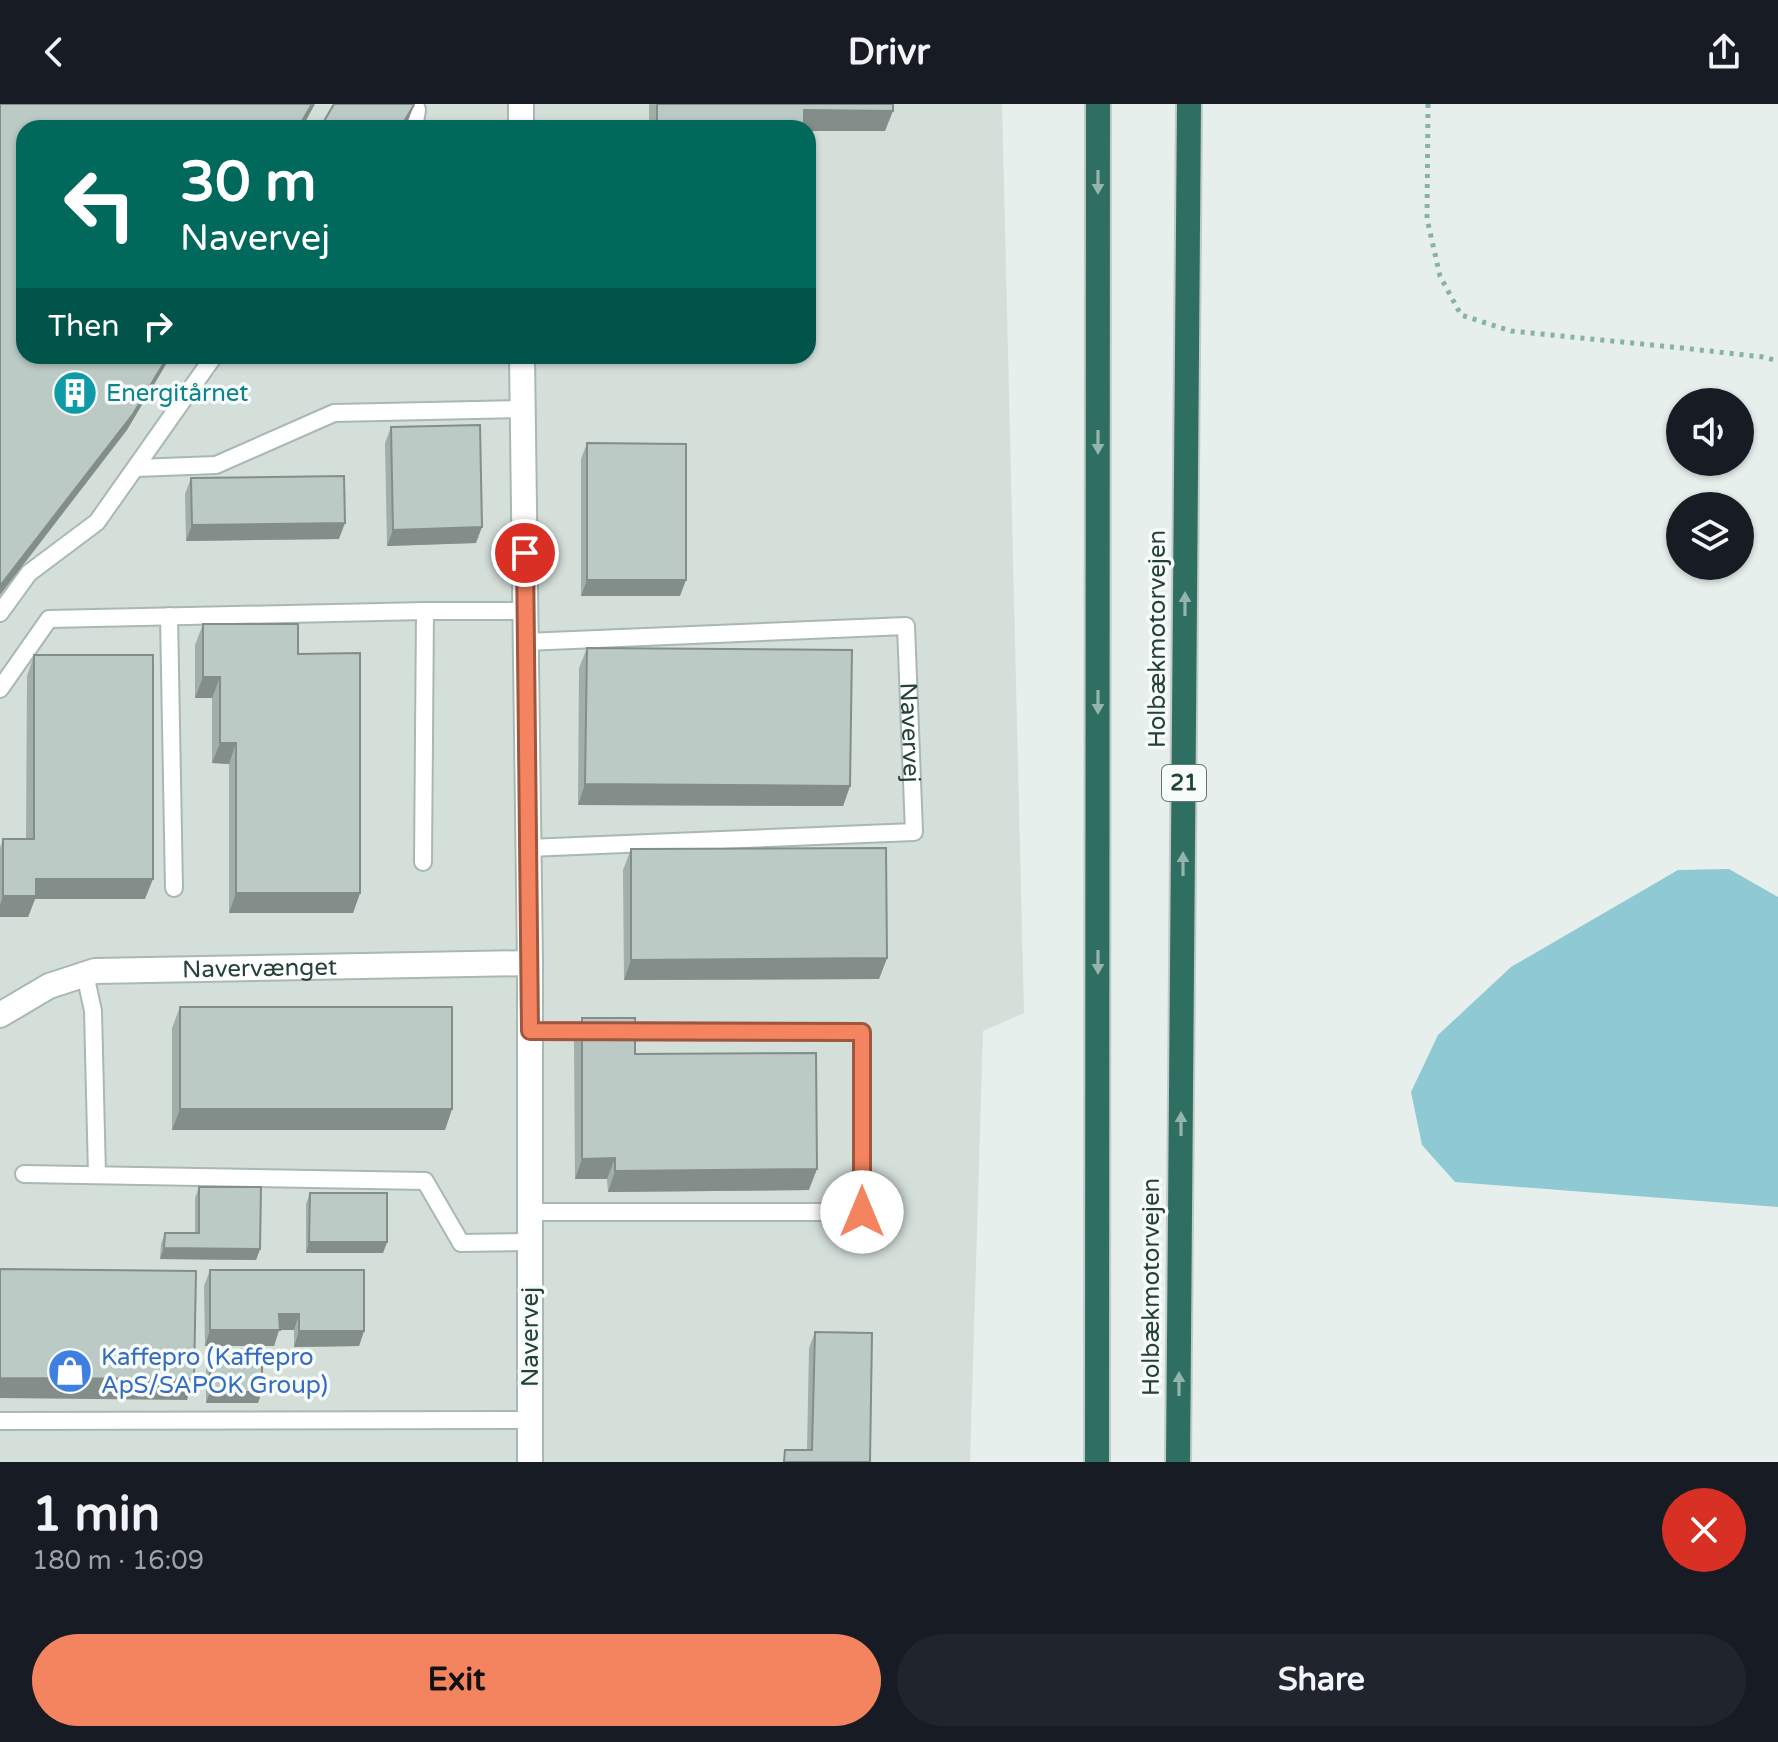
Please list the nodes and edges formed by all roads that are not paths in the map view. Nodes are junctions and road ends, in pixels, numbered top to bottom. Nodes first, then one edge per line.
1 (1098, 104) edge
2 (1189, 104) edge
3 (208, 364) edge
4 (519, 364) edge
5 (523, 409) junction
6 (136, 468) junction
7 (425, 611) junction
8 (525, 611) junction
9 (0, 613) edge
10 (169, 616) junction
11 (525, 642) junction
12 (0, 689) edge
13 (528, 848) junction
14 (423, 862) dead end
15 (174, 888) dead end
16 (530, 963) junction
17 (85, 974) junction
18 (0, 1015) edge
19 (530, 1031) junction
20 (24, 1174) dead end
21 (97, 1175) junction
22 (529, 1212) junction
23 (530, 1242) junction
24 (530, 1420) junction
25 (0, 1421) edge
26 (530, 1462) edge
27 (1097, 1462) edge
28 (1178, 1462) edge

1 -> 27 highway
28 -> 2 highway, Holbækmotorvejen / 21
3 - 6 lane
4 - 5 street, Navervej
5 - 6 lane
5 - 8 street, Navervej
6 - 9 lane
7 - 8 lane
7 - 10 lane
7 - 14 lane
8 - 11 street, Navervej
10 - 12 lane
10 - 15 lane
11 - 13 street, Navervej
11 - 13 lane, Navervej
13 - 16 street, Navervej
16 - 17 street, Navervænget
16 - 19 street, Navervej
17 - 18 street, Navervænget
17 - 21 lane
19 - 22 street, Navervej
19 - 22 lane
20 - 21 lane
21 - 23 lane
22 - 23 street, Navervej
23 - 24 street, Navervej
24 - 25 lane
24 - 26 street, Navervej

